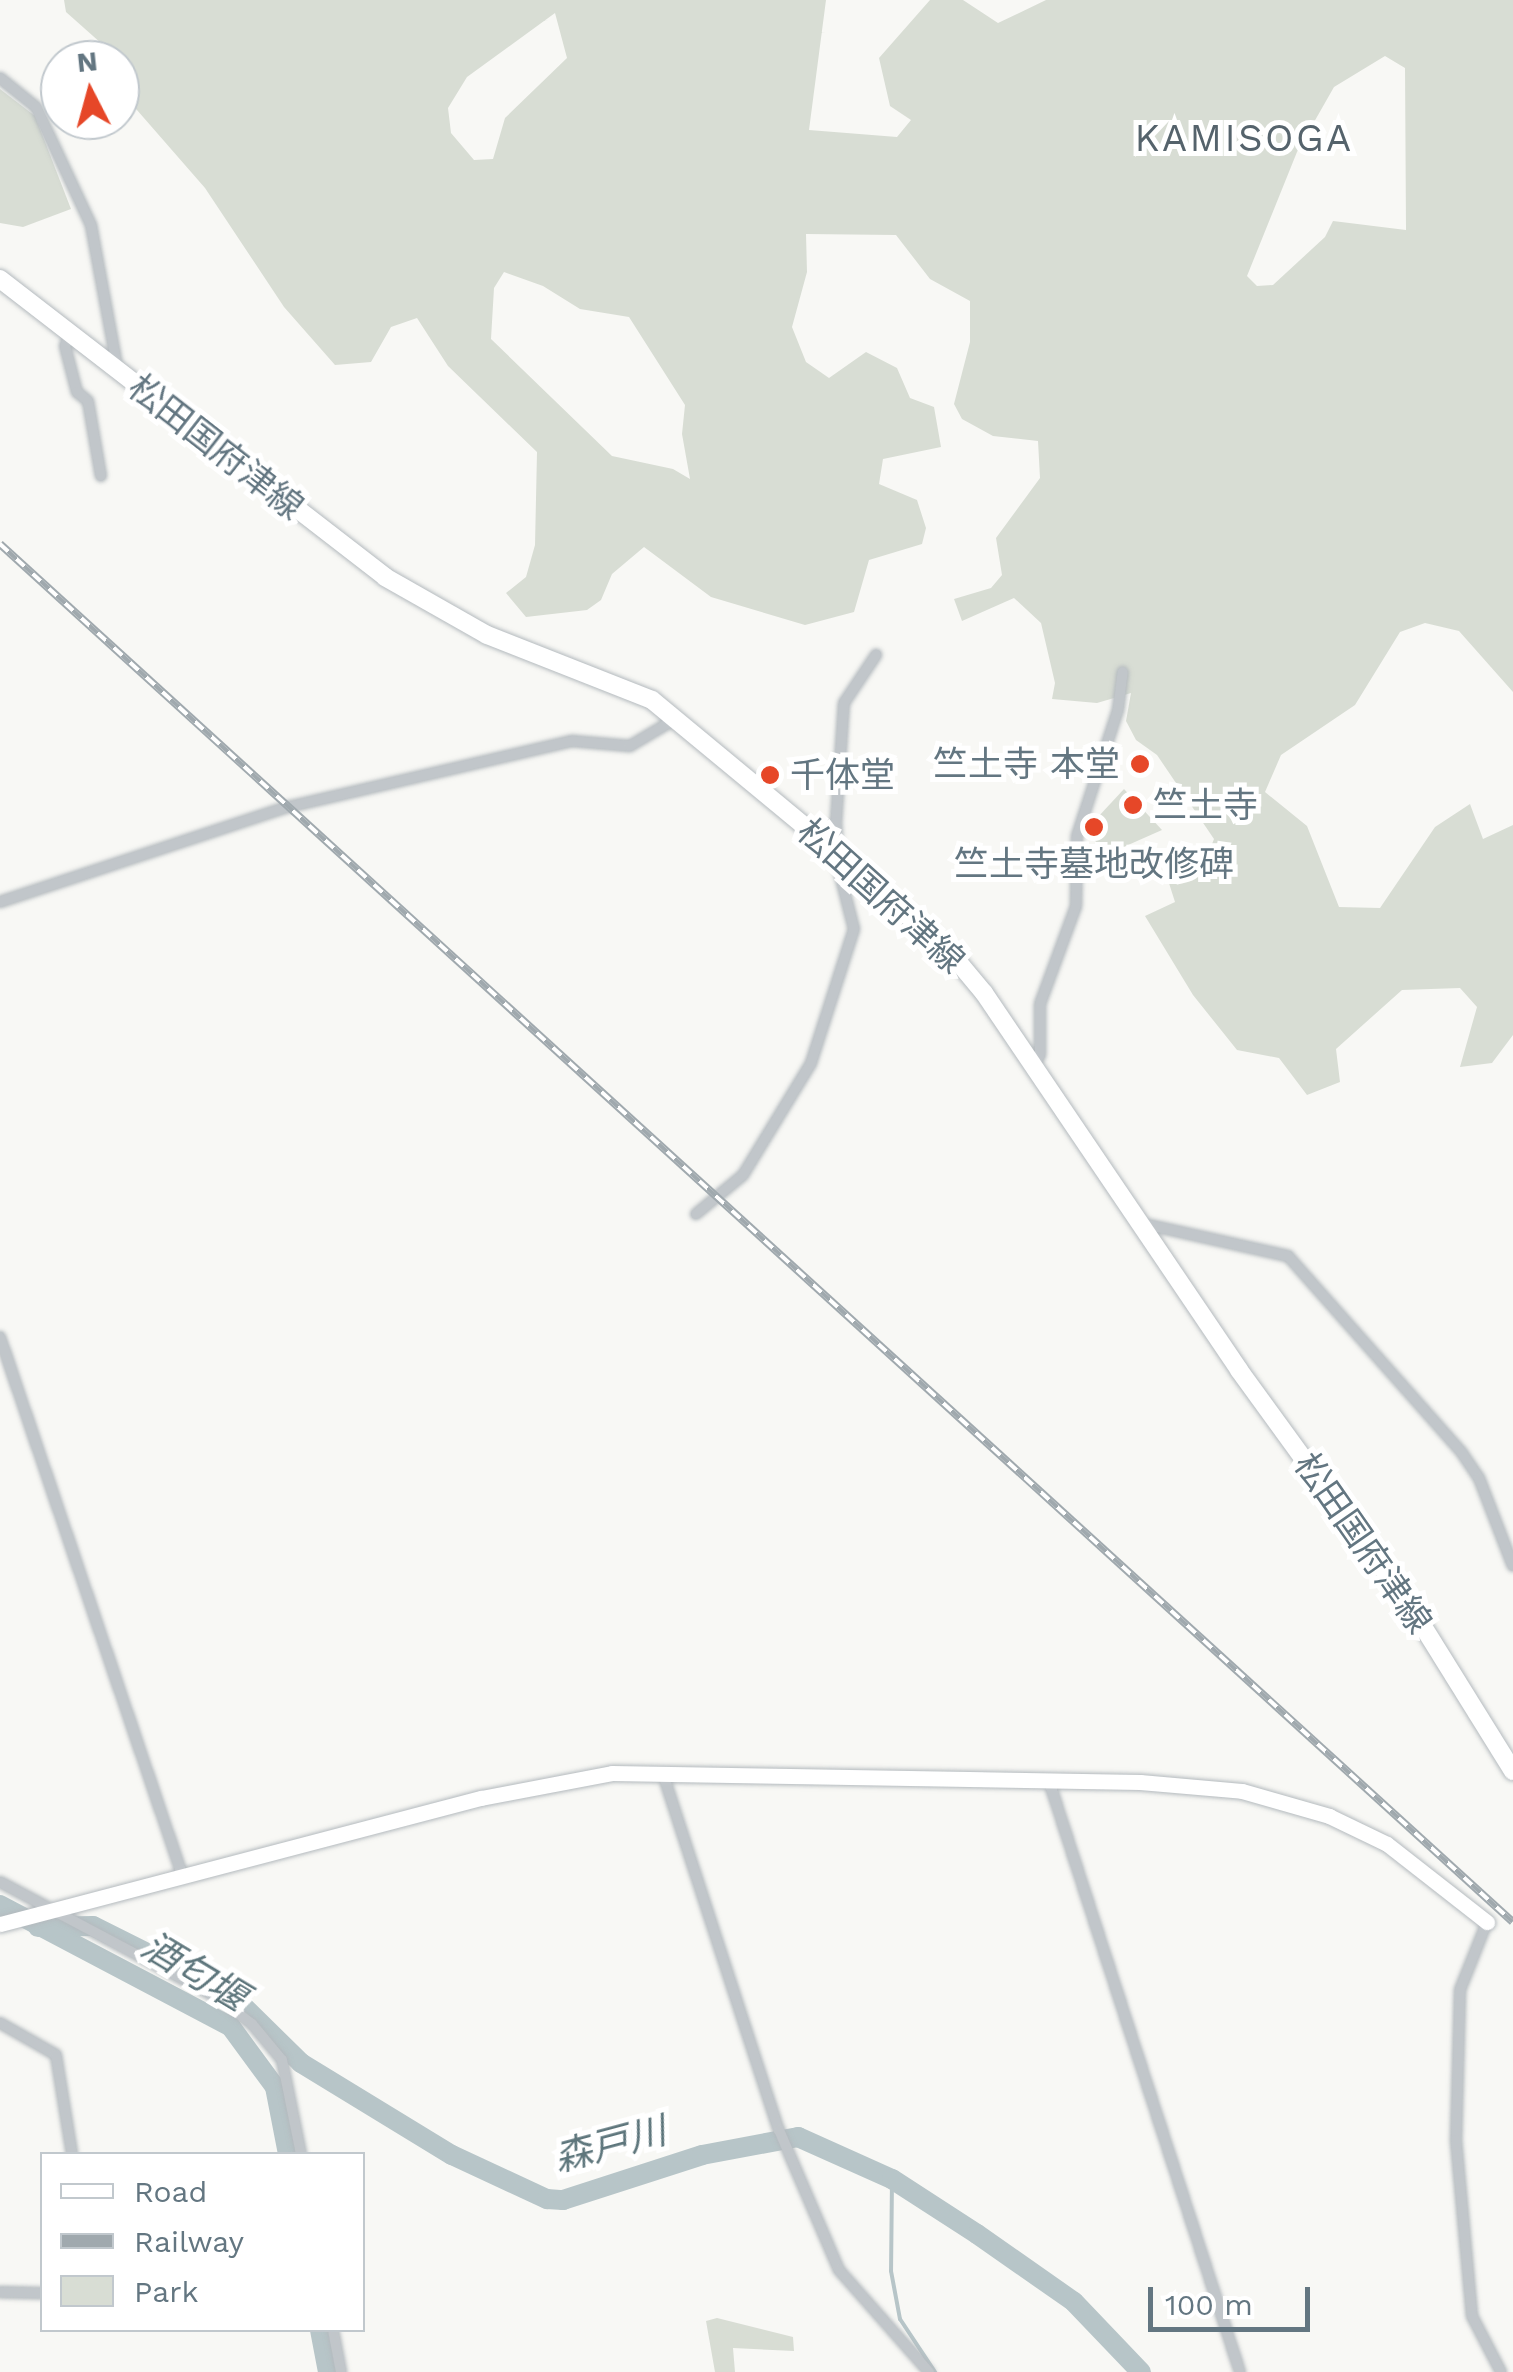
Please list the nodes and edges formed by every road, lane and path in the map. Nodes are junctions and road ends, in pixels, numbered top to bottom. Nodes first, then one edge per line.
1 (0, 78) edge
2 (0, 279) edge
3 (70, 334) junction
4 (118, 371) junction
5 (101, 476) dead end
6 (876, 655) dead end
7 (1124, 672) dead end
8 (678, 718) junction
9 (836, 822) junction
10 (820, 840) junction
11 (874, 886) junction
12 (850, 900) junction
13 (0, 902) edge
14 (1033, 1066) junction
15 (696, 1214) dead end
16 (1139, 1222) junction
17 (0, 1336) edge
18 (1513, 1566) edge
19 (1513, 1771) edge
20 (663, 1774) junction
21 (1049, 1781) junction
22 (182, 1874) junction
23 (0, 1882) edge
24 (50, 1911) junction
25 (1487, 1922) joint
26 (0, 1924) edge
27 (0, 2024) edge
28 (72, 2152) edge
29 (301, 2152) edge
30 (0, 2292) edge
31 (40, 2294) edge
32 (333, 2332) edge
33 (341, 2372) edge
34 (928, 2372) edge
35 (1240, 2372) edge
36 (1502, 2372) edge

1 - 4 street
2 - 3 main road, 松田国府津線
3 - 4 main road, 松田国府津線
3 - 5 street
4 - 8 main road, 松田国府津線
6 - 9 street
7 - 14 street
8 - 10 main road, 松田国府津線
8 - 13 street
9 - 10 street
9 - 12 street
10 - 11 main road, 松田国府津線, bridge
11 - 12 street
11 - 14 main road, 松田国府津線
12 - 15 street
14 - 16 main road, 松田国府津線
16 - 18 street
16 - 19 main road, 松田国府津線
17 - 22 street
20 - 21 street
20 - 22 street
20 - 34 street
21 - 25 street
21 - 35 street
22 - 24 street
23 - 24 street
24 - 26 street
24 - 29 street
25 - 36 street
27 - 28 street
30 - 31 street
32 - 33 street

